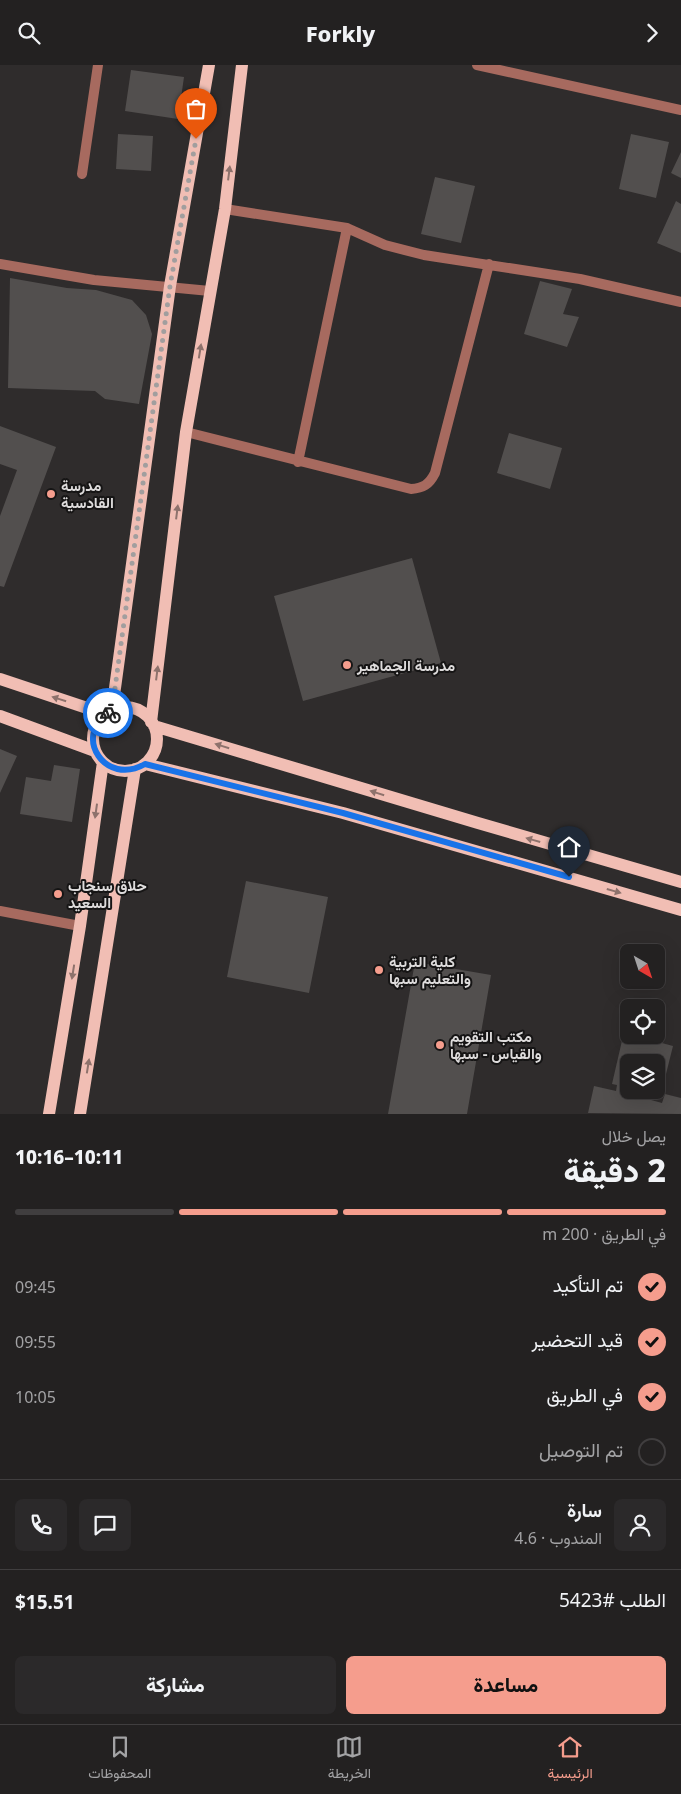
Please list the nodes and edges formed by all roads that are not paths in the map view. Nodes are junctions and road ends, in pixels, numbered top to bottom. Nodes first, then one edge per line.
1 (98, 65) edge
2 (209, 65) edge
3 (242, 65) edge
4 (477, 65) edge
5 (681, 110) edge
6 (82, 174) dead end
7 (225, 209) junction
8 (347, 228) junction
9 (0, 264) edge
10 (489, 264) junction
11 (170, 286) junction
12 (210, 291) junction
13 (681, 302) edge
14 (186, 432) junction
15 (298, 462) junction
16 (0, 679) edge
17 (109, 712) junction
18 (0, 716) edge
19 (153, 724) junction
20 (95, 751) junction
21 (103, 763) junction
22 (140, 767) junction
23 (681, 882) edge
24 (681, 910) edge
25 (0, 911) edge
26 (80, 926) junction
27 (49, 1114) edge
28 (80, 1114) edge

1 - 6 street
2 - 11 main road
7 -> 3 main road
4 - 5 street
7 - 8 street
7 - 12 main road
8 - 10 street
8 - 15 street
9 - 11 street
10 - 13 street
10 - 15 street
11 - 12 street
11 - 17 main road
14 -> 12 main road
14 - 15 street
19 -> 14 main road
17 -> 16 main road
17 - 19 main road
17 - 20 main road
18 - 20 main road
19 - 22 main road
23 -> 19 main road
20 - 21 main road
21 - 22 main road
21 -> 26 main road
22 -> 24 main road
28 -> 22 main road
25 - 26 street
26 -> 27 main road

